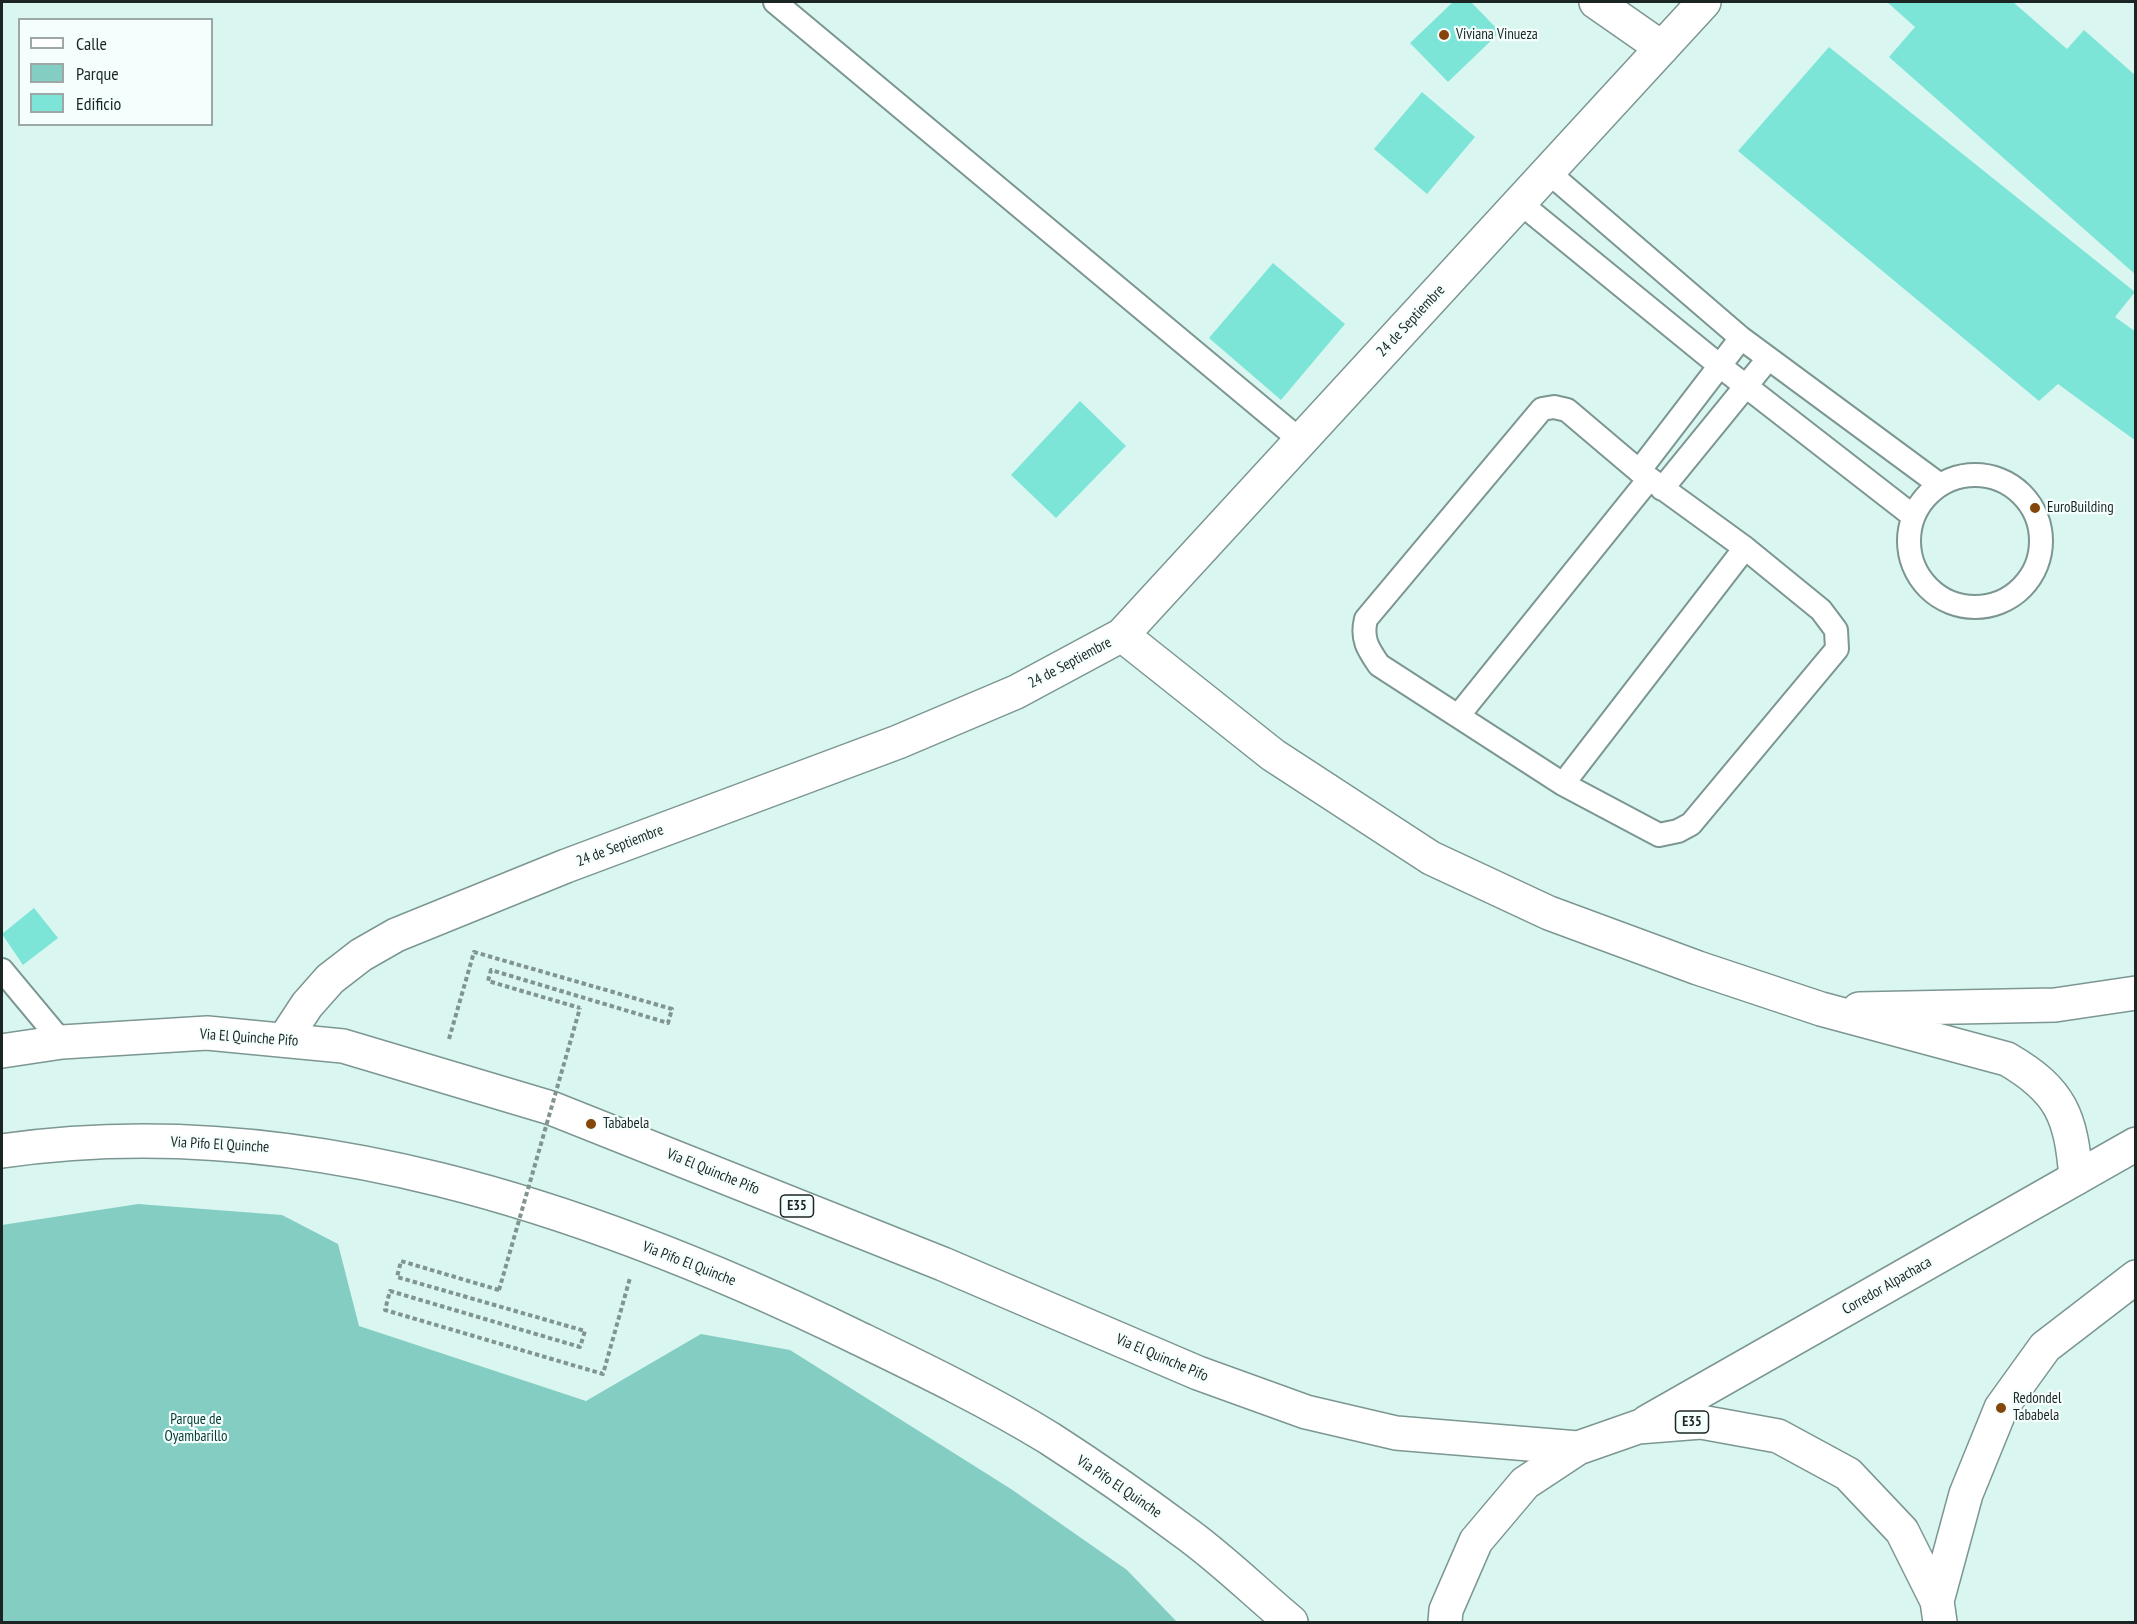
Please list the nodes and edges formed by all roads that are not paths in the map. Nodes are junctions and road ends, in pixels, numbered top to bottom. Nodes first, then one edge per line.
1 (775, 2) edge
2 (1596, 2) edge
3 (1704, 2) edge
4 (1662, 48) junction
5 (1548, 172) junction
6 (1519, 202) junction
7 (1741, 338) junction
8 (1768, 359) junction
9 (1720, 366) junction
10 (1747, 385) junction
11 (1300, 441) junction
12 (1650, 480) junction
13 (1940, 484) junction
14 (1913, 516) junction
15 (1745, 548) junction
16 (1122, 635) junction
17 (1458, 716) junction
18 (1563, 784) junction
19 (2, 970) edge
20 (2136, 993) edge
21 (1821, 1009) junction
22 (284, 1040) junction
23 (63, 1042) junction
24 (2, 1051) edge
25 (2136, 1144) edge
26 (2, 1151) edge
27 (2076, 1178) junction
28 (2136, 1277) edge
29 (1638, 1427) junction
30 (1578, 1448) junction
31 (1939, 1612) edge
32 (1291, 1623) edge
33 (1445, 1623) edge

1 - 11 lane
2 - 4 main road
3 - 4 main road, 24 de Septiembre
4 - 5 main road, 24 de Septiembre
5 - 6 main road, 24 de Septiembre
5 - 7 lane
6 - 9 lane
6 - 11 main road, 24 de Septiembre
7 - 8 lane
7 - 9 lane
8 - 10 lane
8 - 13 lane
9 - 10 lane
9 - 12 lane
10 - 12 lane
10 - 14 lane
11 - 16 main road, 24 de Septiembre
12 - 15 lane
12 - 17 lane
12 - 17 lane
13 - 14 lane
13 - 14 lane
15 - 18 lane
15 - 18 lane
16 - 21 main road
16 - 22 main road, 24 de Septiembre
17 - 18 lane
19 - 23 lane
20 - 21 main road
21 - 27 main road
22 - 23 main road, Via El Quinche Pifo / E35
22 - 30 main road, Via El Quinche Pifo / E35
23 - 24 main road, Via El Quinche Pifo / E35
25 - 27 main road, Corredor Alpachaca
26 - 32 main road, Via Pifo El Quinche
27 - 29 main road, Corredor Alpachaca
28 - 31 main road
29 - 30 main road, E35
29 - 31 main road, E35
30 - 33 main road, E35

